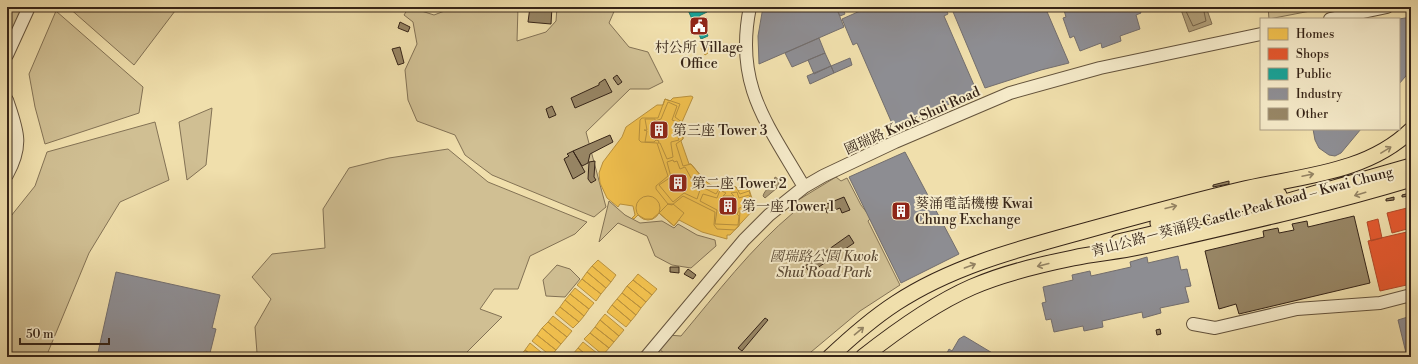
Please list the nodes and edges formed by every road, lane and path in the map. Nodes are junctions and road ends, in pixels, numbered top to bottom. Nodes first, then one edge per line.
1 (29, 7) edge
2 (750, 7) edge
3 (1387, 7) edge
4 (1335, 18) edge
5 (1260, 34) edge
6 (7, 55) edge
7 (7, 100) edge
8 (1411, 130) edge
9 (1411, 159) edge
10 (1411, 166) edge
11 (7, 175) edge
12 (1411, 179) edge
13 (804, 187) junction
14 (1274, 201) junction
15 (1076, 233) junction
16 (1074, 258) junction
17 (1411, 295) edge
18 (1193, 324) dead end
19 (646, 357) edge
20 (830, 357) edge
21 (863, 357) edge

1 - 6 street
2 - 13 street
3 - 4 street
5 - 13 street, 國瑞路 Kwok Shui Road
7 - 11 street
15 -> 8 main road, 青山公路－葵涌段 Castle Peak Road – Kwai Chung
9 - 14 main road, 青山公路－葵涌段 Castle Peak Road – Kwai Chung
10 - 14 main road, 青山公路－葵涌段 Castle Peak Road – Kwai Chung
12 -> 16 main road, 青山公路－葵涌段 Castle Peak Road – Kwai Chung
13 - 19 street, 國瑞路 Kwok Shui Road
14 - 15 main road, 青山公路－葵涌段 Castle Peak Road – Kwai Chung
14 - 16 main road, 青山公路－葵涌段 Castle Peak Road – Kwai Chung
20 -> 15 main road, 青山公路－葵涌段 Castle Peak Road – Kwai Chung
16 -> 21 main road, 青山公路－葵涌段 Castle Peak Road – Kwai Chung
17 - 18 street

